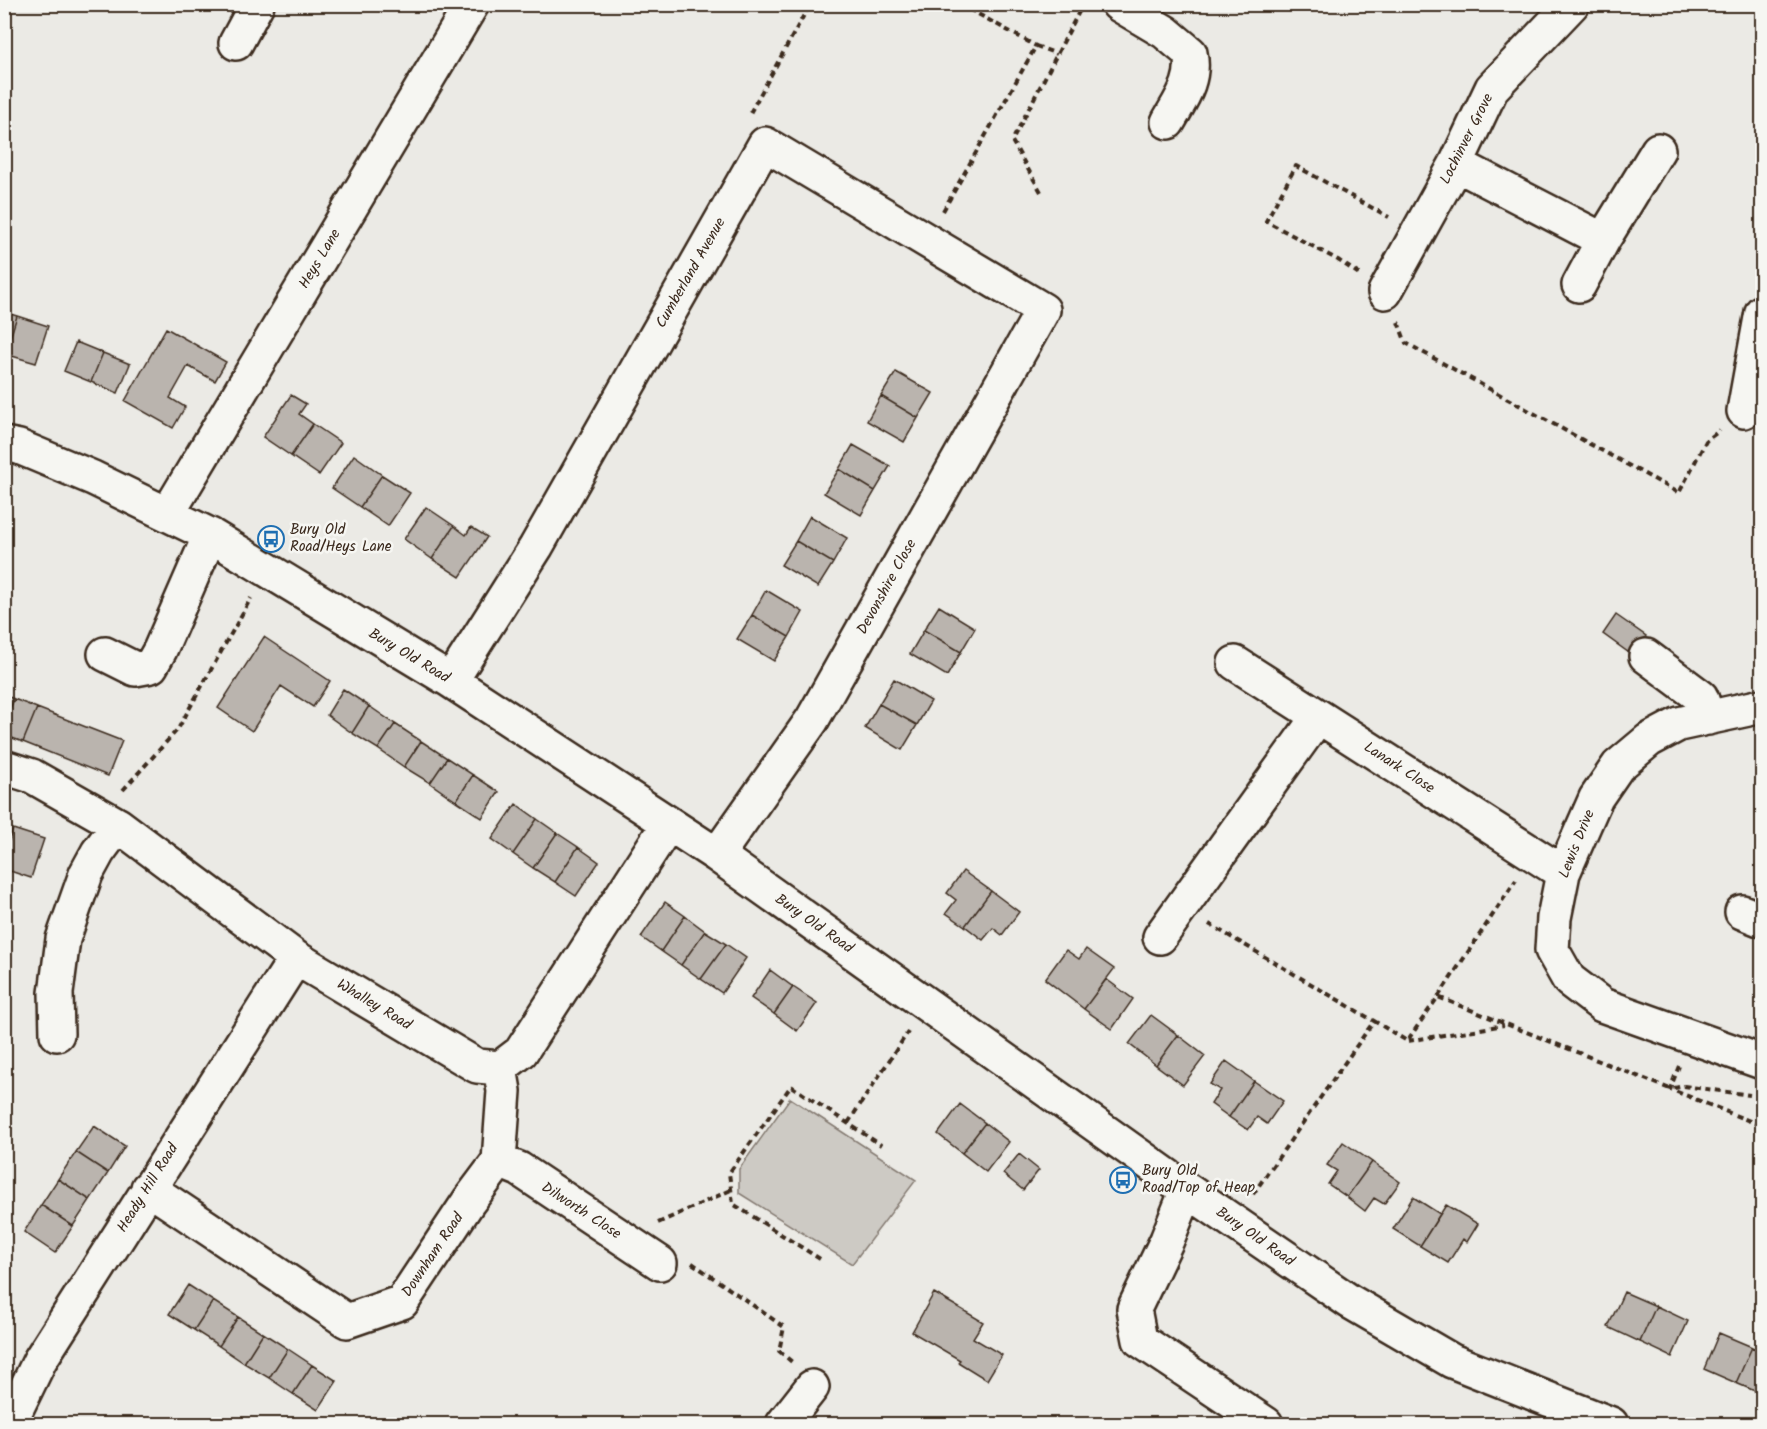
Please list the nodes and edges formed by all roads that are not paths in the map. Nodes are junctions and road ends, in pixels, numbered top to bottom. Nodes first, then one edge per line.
1 (257, 4) edge
2 (472, 4) edge
3 (1118, 4) edge
4 (1572, 4) edge
5 (236, 43) dead end
6 (1168, 122) dead end
7 (1658, 150) dead end
8 (1456, 164) junction
9 (1604, 240) junction
10 (1580, 285) dead end
11 (1385, 292) road end
12 (1043, 310) joint
13 (1762, 312) edge
14 (1744, 411) road end
15 (4, 444) edge
16 (168, 513) junction
17 (210, 535) junction
18 (105, 654) dead end
19 (1646, 657) dead end
20 (1235, 663) dead end
21 (451, 681) junction
22 (1762, 706) edge
23 (1318, 717) junction
24 (1708, 718) junction
25 (4, 767) edge
26 (109, 820) junction
27 (668, 824) junction
28 (717, 855) junction
29 (1563, 873) junction
30 (1160, 937) dead end
31 (296, 958) junction
32 (57, 1034) dead end
33 (1762, 1062) edge
34 (500, 1068) junction
35 (499, 1161) junction
36 (148, 1188) junction
37 (1187, 1190) junction
38 (660, 1263) road end
39 (812, 1387) road end
40 (9, 1425) edge
41 (783, 1425) edge
42 (1266, 1425) edge
43 (1611, 1425) edge

1 - 5 street
2 - 16 street, Heys Lane
3 - 6 street
4 - 8 street, Lochinver Grove
7 - 9 street
8 - 9 street
8 - 11 street, Lochinver Grove
9 - 10 street
12 - 21 street, Cumberland Avenue
12 - 28 street, Devonshire Close
13 - 14 street
15 - 16 street, Bury Old Road
16 - 17 street, Bury Old Road
17 - 18 street
17 - 21 street, Bury Old Road
19 - 24 street
20 - 23 street, Lanark Close
21 - 27 street, Bury Old Road
22 - 24 street, Lewis Drive
23 - 29 street, Lanark Close
23 - 30 street
24 - 29 street, Lewis Drive
25 - 26 street, Whalley Road
26 - 31 street, Whalley Road
26 - 32 street
27 - 28 street, Bury Old Road
27 - 34 street
28 - 37 street, Bury Old Road
29 - 33 street, Lewis Drive
31 - 34 street, Whalley Road
31 - 36 street, Heady Hill Road
34 - 35 street
35 - 36 street, Downham Road
35 - 38 street, Dilworth Close
36 - 40 street, Heady Hill Road
37 - 42 street
37 - 43 street, Bury Old Road
39 - 41 street

